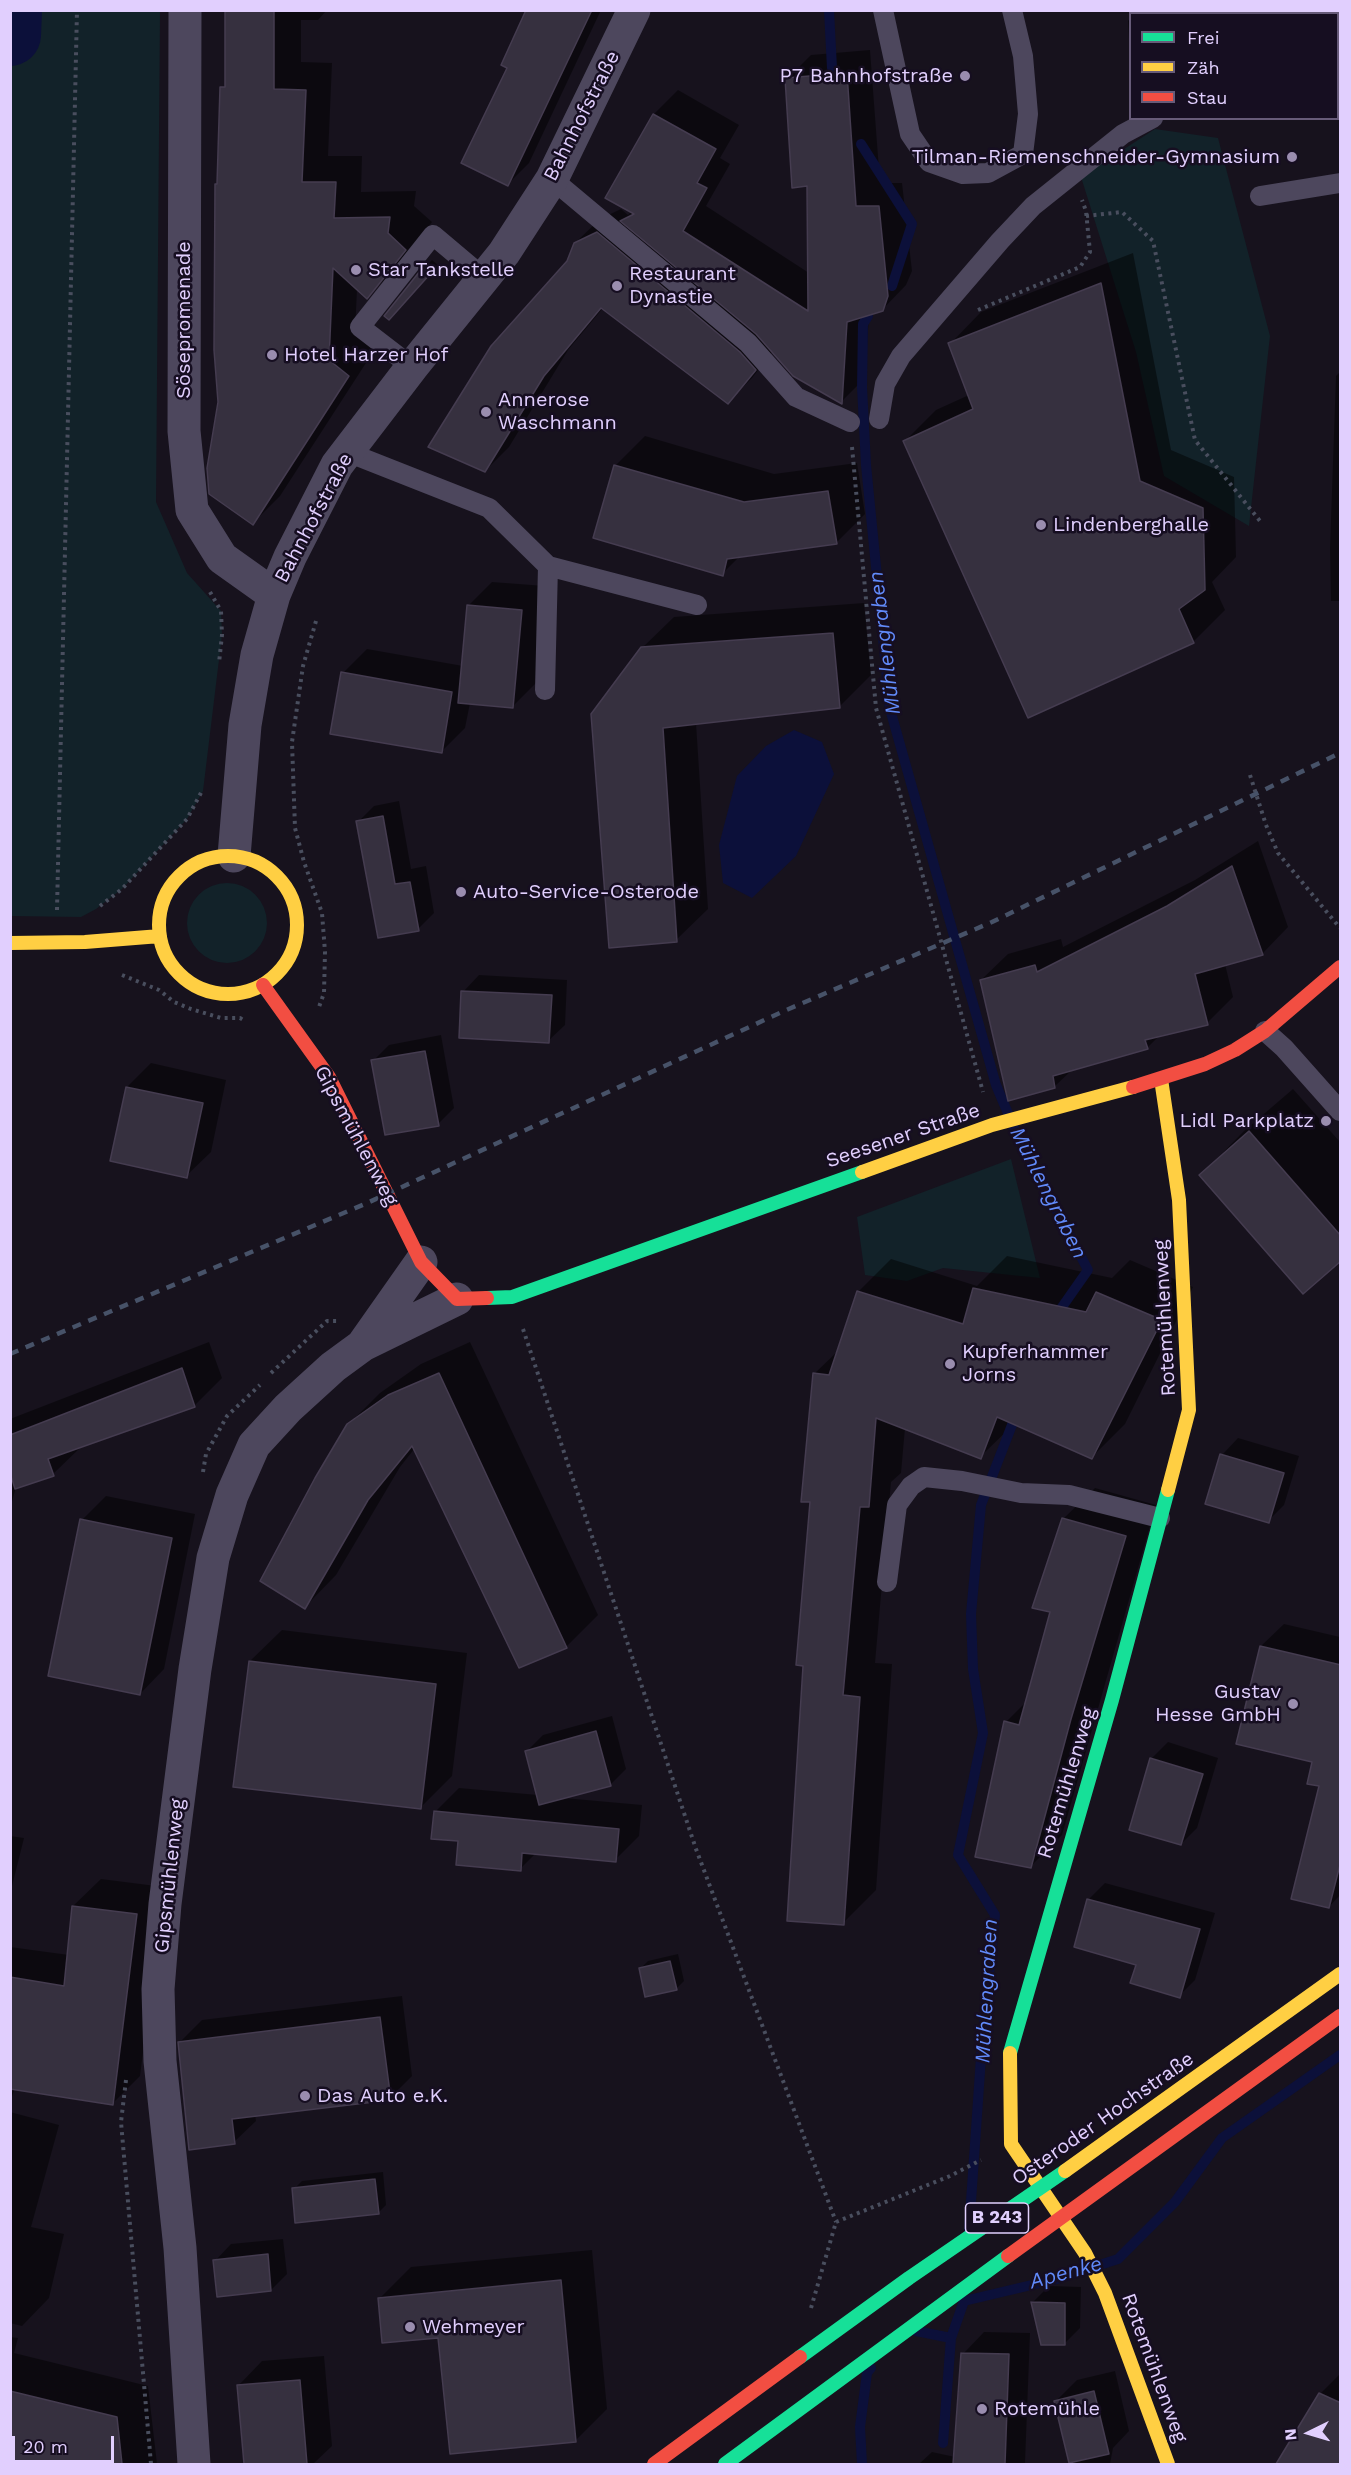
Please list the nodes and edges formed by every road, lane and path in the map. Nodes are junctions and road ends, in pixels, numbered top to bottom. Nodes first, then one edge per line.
1 (77, 10) edge
2 (184, 10) edge
3 (634, 10) edge
4 (883, 10) edge
5 (1012, 10) edge
6 (1149, 120) edge
7 (1071, 176) junction
8 (552, 179) junction
9 (1341, 183) edge
10 (1260, 196) dead end
11 (1086, 216) junction
12 (484, 278) junction
13 (975, 312) dead end
14 (412, 367) junction
15 (879, 419) dead end
16 (850, 422) joint
17 (347, 452) junction
18 (1260, 521) dead end
19 (222, 558) junction
20 (548, 566) junction
21 (274, 595) junction
22 (697, 604) dead end
23 (316, 621) dead end
24 (218, 668) dead end
25 (545, 690) dead end
26 (1250, 775) dead end
27 (204, 780) dead end
28 (234, 856) junction
29 (81, 917) junction
30 (1341, 928) edge
31 (160, 936) junction
32 (85, 942) junction
33 (10, 943) edge
34 (1341, 967) edge
35 (115, 973) dead end
36 (263, 985) junction
37 (248, 1022) dead end
38 (295, 1029) junction
39 (1265, 1031) junction
40 (1161, 1079) junction
41 (1340, 1111) edge
42 (992, 1125) junction
43 (421, 1262) junction
44 (512, 1297) junction
45 (457, 1299) junction
46 (363, 1345) junction
47 (1160, 1518) junction
48 (887, 1582) dead end
49 (1341, 1974) edge
50 (1341, 2016) edge
51 (950, 2176) dead end
52 (195, 2464) edge
53 (654, 2464) edge
54 (725, 2464) edge
55 (1168, 2464) edge

1 - 29 path
2 - 19 street, Sösepromenade
3 - 8 street, Bahnhofstraße
4 - 5 lane
6 - 7 lane
7 - 11 path
7 - 15 lane
8 - 12 street, Bahnhofstraße
8 - 16 lane
9 - 10 lane
11 - 13 path
11 - 18 path
12 - 14 street, Bahnhofstraße
12 - 14 lane
14 - 17 street, Bahnhofstraße
16 - 42 path
17 - 20 lane
17 - 21 street, Bahnhofstraße
19 - 21 street, Sösepromenade
19 - 24 path
20 - 22 lane
20 - 25 lane
21 - 28 street, Bahnhofstraße
23 - 38 path
26 - 30 path
27 - 29 path
28 - 31 main road
28 - 36 main road
29 - 32 path
31 - 32 main road
31 - 36 main road
32 - 33 main road
34 - 39 main road, Seesener Straße
35 - 37 path
36 - 38 main road, Gipsmühlenweg
38 - 43 main road, Gipsmühlenweg
39 - 40 main road, Seesener Straße
39 - 41 lane
40 - 42 main road, Seesener Straße
40 - 47 main road, Rotemühlenweg
42 - 44 main road, Seesener Straße
43 - 45 main road, Gipsmühlenweg
43 - 46 street, Gipsmühlenweg
44 - 45 main road, Seesener Straße
44 - 51 path
45 - 46 street, Gipsmühlenweg
46 - 52 street, Gipsmühlenweg
47 - 48 lane
47 - 55 main road, Rotemühlenweg
49 - 53 main road, Osteroder Hochstraße / B 243, bridge
50 - 54 main road, B 243, bridge

